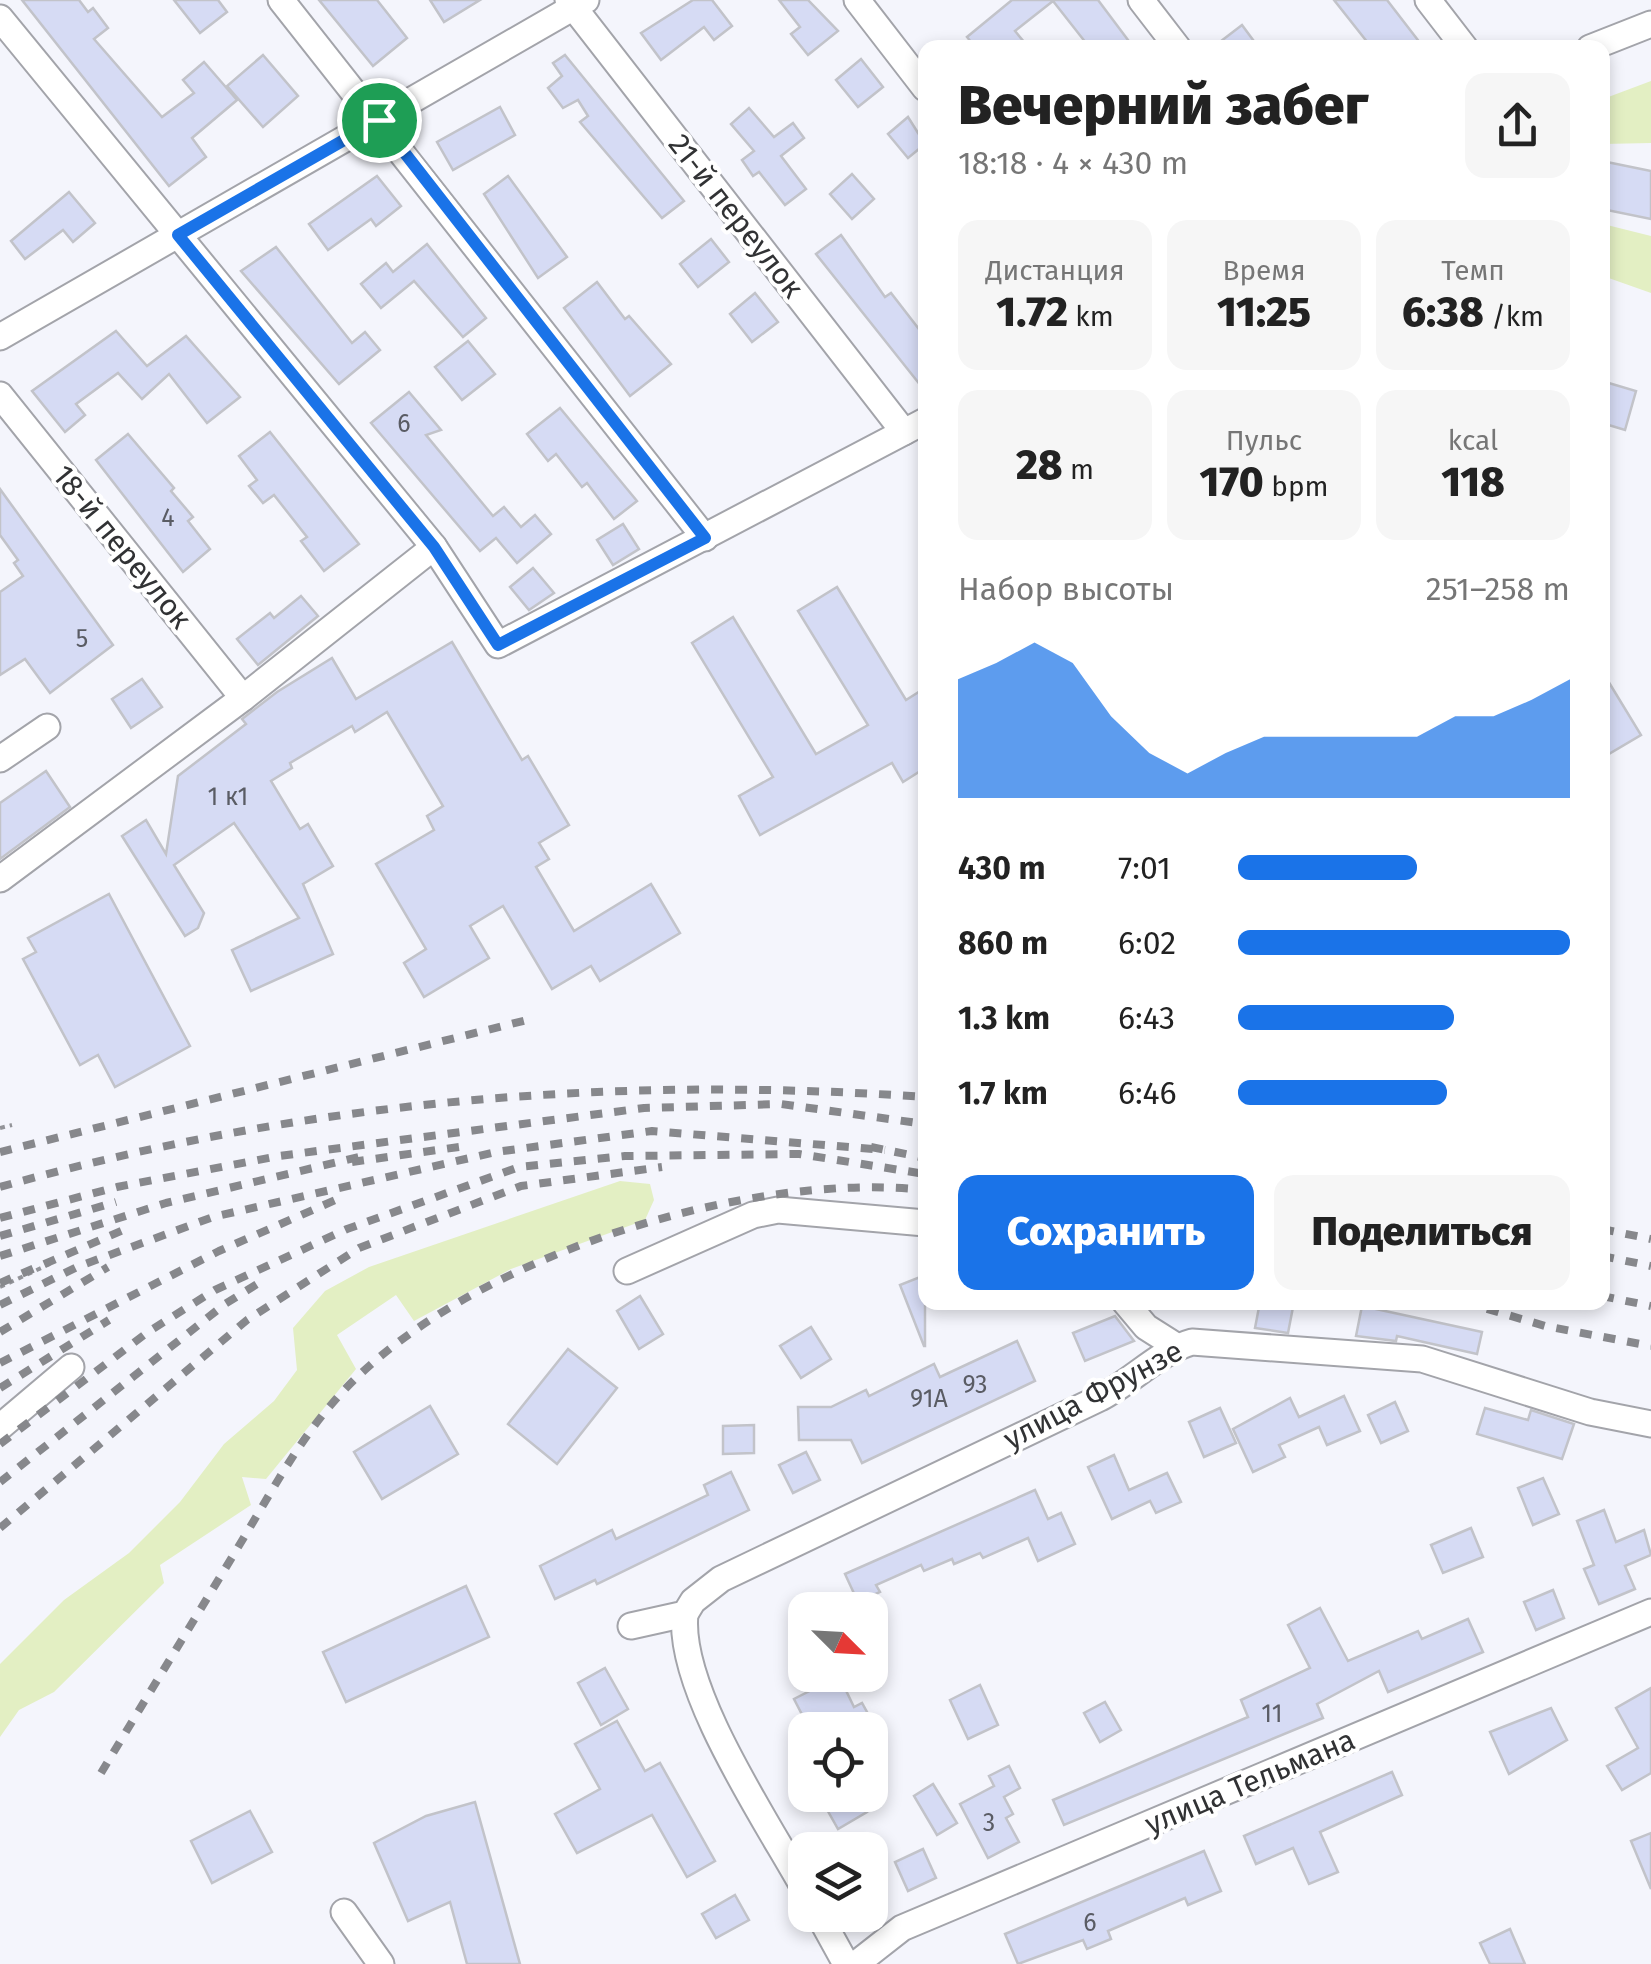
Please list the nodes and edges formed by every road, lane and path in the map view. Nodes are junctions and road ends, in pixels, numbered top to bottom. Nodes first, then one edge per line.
1 (281, 0) edge
2 (857, 0) edge
3 (1141, 0) edge
4 (1428, 0) edge
5 (576, 2) edge
6 (0, 18) edge
7 (1651, 24) edge
8 (1172, 40) edge
9 (1459, 40) edge
10 (1610, 40) edge
11 (918, 79) edge
12 (379, 120) junction
13 (178, 235) junction
14 (0, 337) edge
15 (0, 395) edge
16 (914, 427) edge
17 (705, 538) junction
18 (434, 547) junction
19 (244, 698) junction
20 (46, 727) dead end
21 (0, 759) edge
22 (0, 879) edge
23 (12, 1125) dead end
24 (0, 1128) edge
25 (918, 1221) edge
26 (52, 1263) dead end
27 (627, 1271) dead end
28 (0, 1287) edge
29 (1132, 1310) edge
30 (1176, 1346) junction
31 (71, 1368) dead end
32 (1651, 1424) edge
33 (0, 1427) edge
34 (1651, 1612) edge
35 (685, 1614) junction
36 (631, 1626) dead end
37 (788, 1860) edge
38 (344, 1912) dead end
39 (828, 1932) edge
40 (381, 1964) edge
41 (846, 1964) edge
42 (856, 1964) edge

1 - 12 street
2 - 11 street
3 - 8 street
4 - 9 street
5 - 12 street
5 - 16 street, 21-й переулок
6 - 13 street
7 - 10 street
12 - 13 street
12 - 17 street
13 - 14 street
13 - 18 street
15 - 19 street, 18-й переулок
16 - 17 street
17 - 18 street
18 - 19 street
19 - 22 street
20 - 21 street
23 - 24 path
25 - 27 street
26 - 28 path
29 - 30 street
30 - 32 street, улица Фрунзе
30 - 35 street, улица Фрунзе
31 - 33 street
34 - 42 street, улица Тельмана
35 - 36 street
35 - 37 street
38 - 40 street
39 - 41 street

